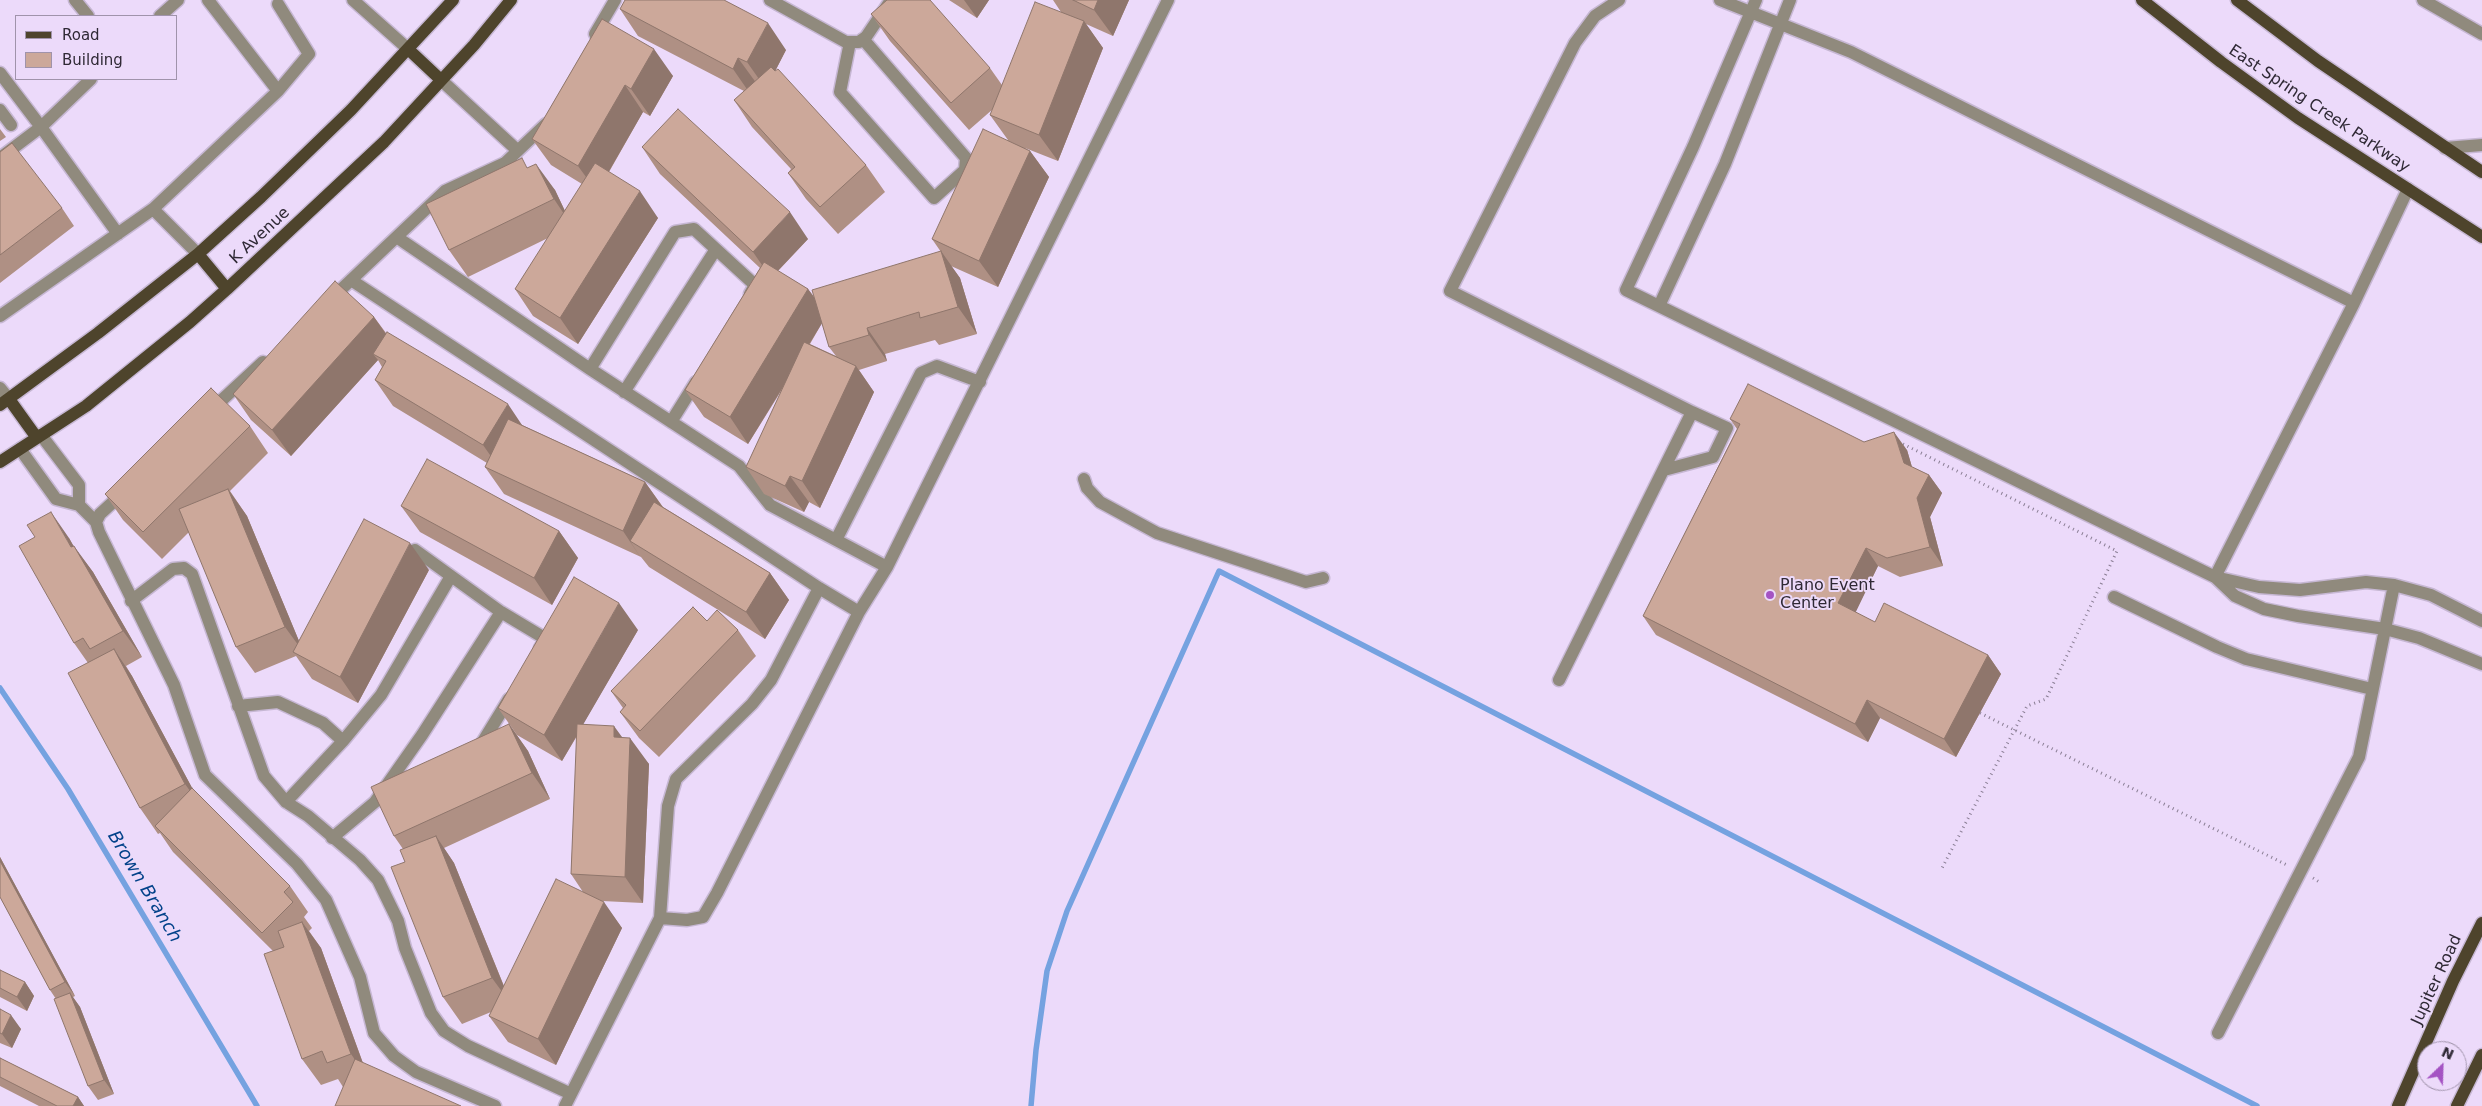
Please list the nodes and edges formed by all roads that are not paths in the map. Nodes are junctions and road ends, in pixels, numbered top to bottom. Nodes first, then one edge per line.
1 (75, 0) edge
2 (178, 0) edge
3 (208, 0) edge
4 (353, 0) edge
5 (453, 0) edge
6 (511, 0) edge
7 (615, 0) edge
8 (770, 0) edge
9 (891, 0) edge
10 (1168, 0) edge
11 (1619, 0) edge
12 (1720, 0) edge
13 (1756, 0) edge
14 (1790, 0) edge
15 (2142, 0) edge
16 (2237, 0) edge
17 (2423, 0) edge
18 (278, 1) edge
19 (1752, 12) junction
20 (87, 15) edge
21 (161, 15) edge
22 (1782, 24) junction
23 (2482, 34) edge
24 (863, 40) junction
25 (850, 42) junction
26 (586, 48) edge
27 (408, 49) junction
28 (0, 72) edge
29 (90, 80) edge
30 (441, 80) junction
31 (278, 91) junction
32 (0, 110) edge
33 (551, 116) edge
34 (11, 125) dead end
35 (41, 127) junction
36 (2482, 145) edge
37 (2445, 148) junction
38 (517, 150) junction
39 (0, 158) edge
40 (2482, 172) edge
41 (2408, 189) junction
42 (153, 209) junction
43 (118, 234) junction
44 (2482, 237) edge
45 (398, 238) junction
46 (716, 249) junction
47 (198, 254) junction
48 (351, 280) junction
49 (227, 289) junction
50 (745, 302) edge
51 (2354, 303) junction
52 (1659, 306) junction
53 (322, 307) edge
54 (0, 316) edge
55 (272, 354) edge
56 (590, 369) junction
57 (701, 374) edge
58 (980, 382) junction
59 (0, 388) edge
60 (624, 392) junction
61 (4, 402) edge
62 (1692, 412) junction
63 (200, 421) edge
64 (671, 422) junction
65 (40, 437) junction
66 (20, 449) junction
67 (0, 462) edge
68 (1664, 470) junction
69 (1084, 479) dead end
70 (136, 481) edge
71 (79, 505) junction
72 (96, 522) junction
73 (836, 540) junction
74 (415, 550) dead end
75 (887, 567) junction
76 (451, 576) junction
77 (2215, 577) junction
78 (1324, 578) dead end
79 (2394, 585) junction
80 (819, 588) junction
81 (2114, 597) dead end
82 (131, 601) junction
83 (501, 612) junction
84 (859, 612) junction
85 (2482, 621) edge
86 (2385, 629) junction
87 (536, 655) edge
88 (2482, 664) edge
89 (1559, 680) dead end
90 (515, 689) edge
91 (2372, 689) junction
92 (238, 706) junction
93 (343, 741) junction
94 (468, 757) edge
95 (401, 790) edge
96 (286, 802) junction
97 (375, 802) junction
98 (332, 838) junction
99 (660, 918) junction
100 (2482, 923) edge
101 (2218, 1033) dead end
102 (2482, 1055) edge
103 (569, 1093) junction
104 (495, 1106) edge
105 (565, 1106) edge
106 (2398, 1106) edge
107 (2457, 1106) edge

1 - 20 lane
2 - 21 lane
3 - 31 lane
4 - 27 lane
5 - 27 main road, K Avenue
6 - 30 main road, K Avenue
7 - 26 lane
8 - 25 lane
9 - 24 lane
10 - 58 lane
11 - 62 lane
12 - 19 lane
13 - 19 lane
14 - 22 lane
15 - 41 main road, East Spring Creek Parkway
16 - 37 main road
17 - 23 lane
18 - 31 lane
19 - 22 lane
19 - 52 lane
22 - 51 lane
22 - 52 lane
24 - 25 lane
24 - 25 lane
27 - 30 main road
27 - 47 main road, K Avenue
28 - 35 lane
29 - 35 lane
30 - 38 lane
30 - 49 main road, K Avenue
31 - 42 lane
32 - 34 lane
33 - 38 lane
35 - 39 lane
35 - 43 lane
36 - 37 lane
37 - 40 main road
38 - 45 lane
41 - 44 main road, East Spring Creek Parkway
41 - 51 lane
42 - 43 lane
42 - 47 lane
43 - 54 lane
45 - 48 lane
45 - 56 lane
46 - 50 lane
46 - 56 lane
46 - 60 lane
47 - 49 main road
47 - 61 main road, K Avenue
48 - 53 lane
48 - 80 lane
49 - 65 main road, K Avenue
51 - 77 lane
52 - 77 lane
55 - 63 lane
56 - 60 lane
57 - 64 lane
58 - 73 lane
58 - 75 lane
59 - 61 lane
60 - 64 lane
61 - 65 main road
62 - 68 lane
62 - 68 lane
64 - 73 lane
65 - 66 main road, K Avenue
65 - 71 lane
66 - 67 main road, K Avenue
66 - 71 lane
68 - 89 lane
69 - 78 lane
70 - 72 lane
71 - 72 lane
72 - 82 lane
73 - 75 lane
74 - 76 lane
75 - 84 lane
76 - 83 lane
76 - 93 lane
77 - 79 lane
77 - 86 lane
79 - 85 lane
79 - 86 lane
80 - 84 lane
80 - 99 lane
81 - 91 lane
82 - 92 lane
82 - 104 lane
83 - 87 lane
83 - 97 lane
84 - 99 lane
86 - 88 lane
86 - 91 lane
90 - 94 lane
91 - 101 lane
92 - 93 lane
92 - 96 lane
93 - 96 lane
95 - 97 lane
96 - 98 lane
97 - 98 lane
98 - 103 lane
99 - 103 lane
100 - 106 main road, Jupiter Road
102 - 107 main road
103 - 105 lane

